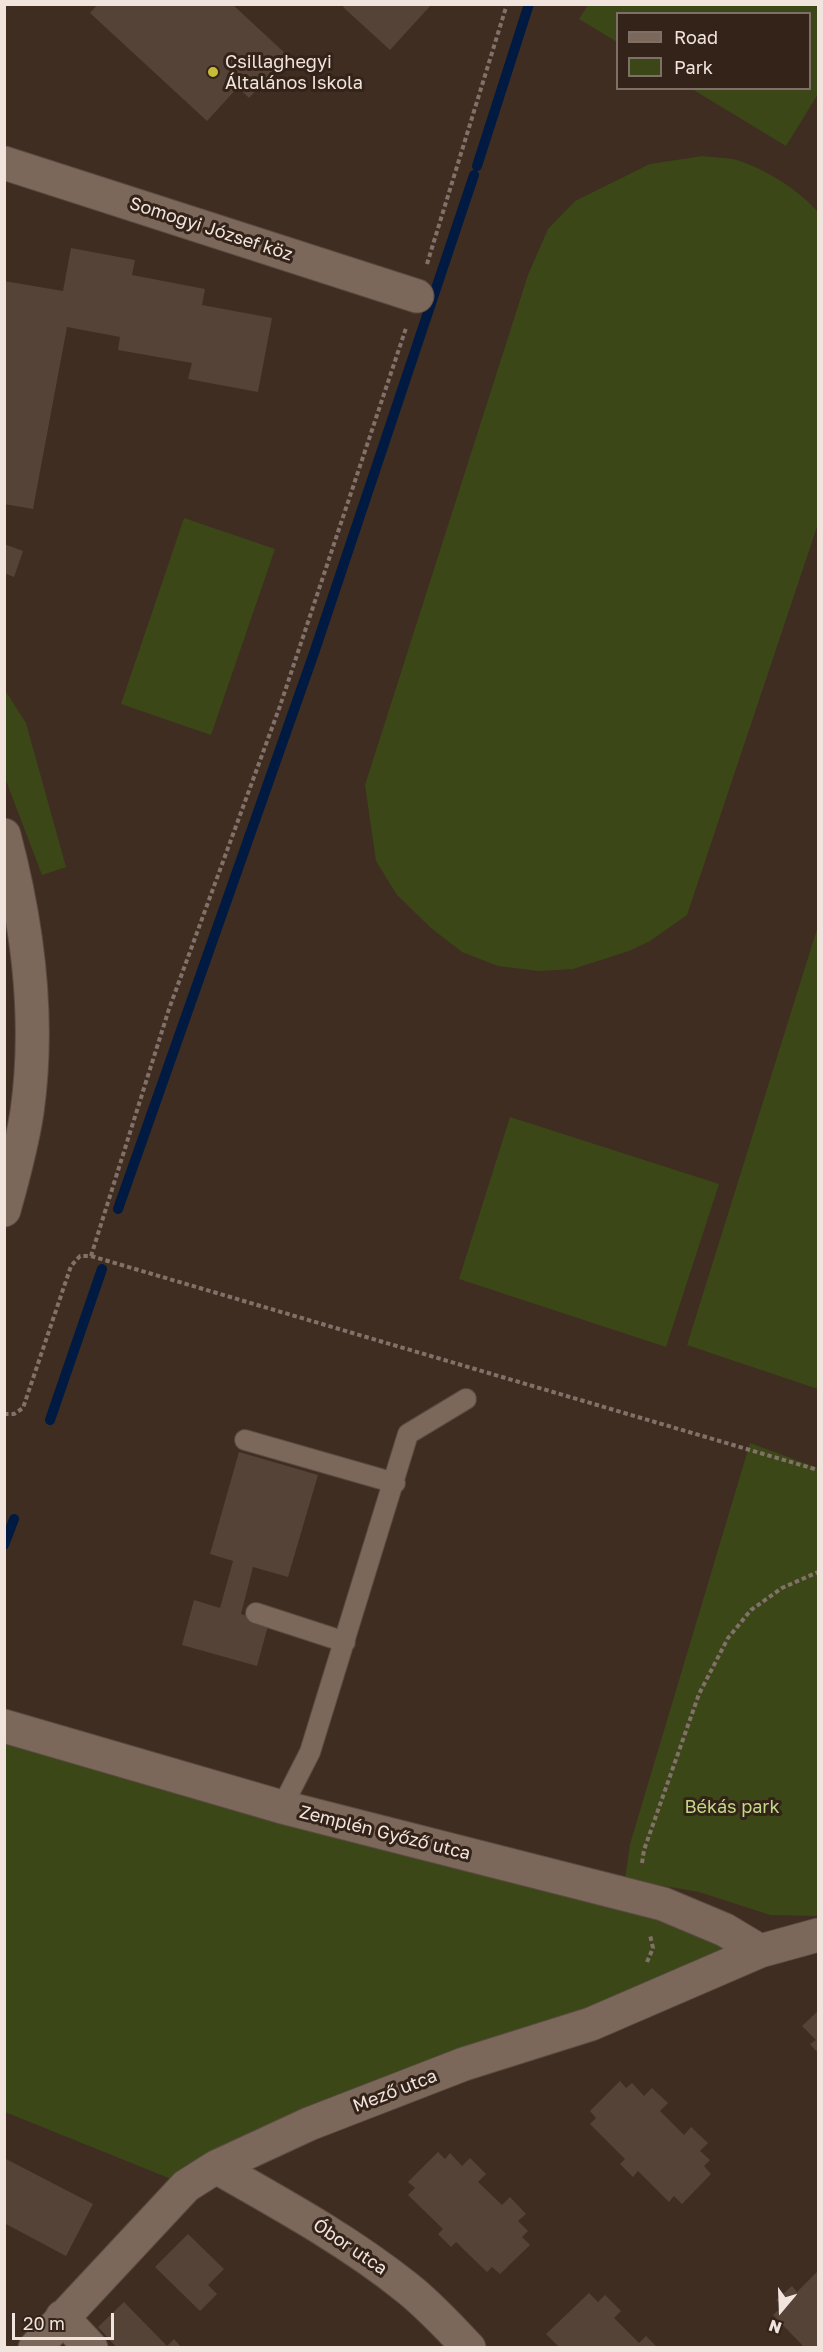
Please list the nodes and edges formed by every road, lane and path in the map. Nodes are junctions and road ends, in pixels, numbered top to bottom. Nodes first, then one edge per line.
1 (507, 4) edge
2 (4, 162) edge
3 (417, 296) junction
4 (4, 836) edge
5 (4, 1210) edge
6 (91, 1256) junction
7 (466, 1399) dead end
8 (4, 1414) edge
9 (245, 1440) dead end
10 (819, 1470) edge
11 (394, 1483) junction
12 (819, 1572) edge
13 (256, 1613) dead end
14 (345, 1642) junction
15 (4, 1726) edge
16 (282, 1807) junction
17 (642, 1898) junction
18 (819, 1935) edge
19 (760, 1951) junction
20 (646, 1965) dead end
21 (216, 2167) junction
22 (62, 2318) junction
23 (35, 2348) edge
24 (91, 2348) edge
25 (469, 2348) edge

1 - 3 path
2 - 3 street, Somogyi József köz
3 - 6 path
4 - 5 street
6 - 8 path
6 - 10 path
7 - 11 lane
9 - 11 lane
11 - 14 lane
12 - 17 path
13 - 14 lane
14 - 16 lane
15 - 16 street, Zemplén Győző utca
16 - 17 street, Zemplén Győző utca
17 - 19 street, Zemplén Győző utca
17 - 20 path
18 - 19 street, Mező utca
19 - 21 street, Mező utca
21 - 22 street, Mező utca
21 - 25 street, Óbor utca
22 - 23 street, Mező utca
22 - 24 street

